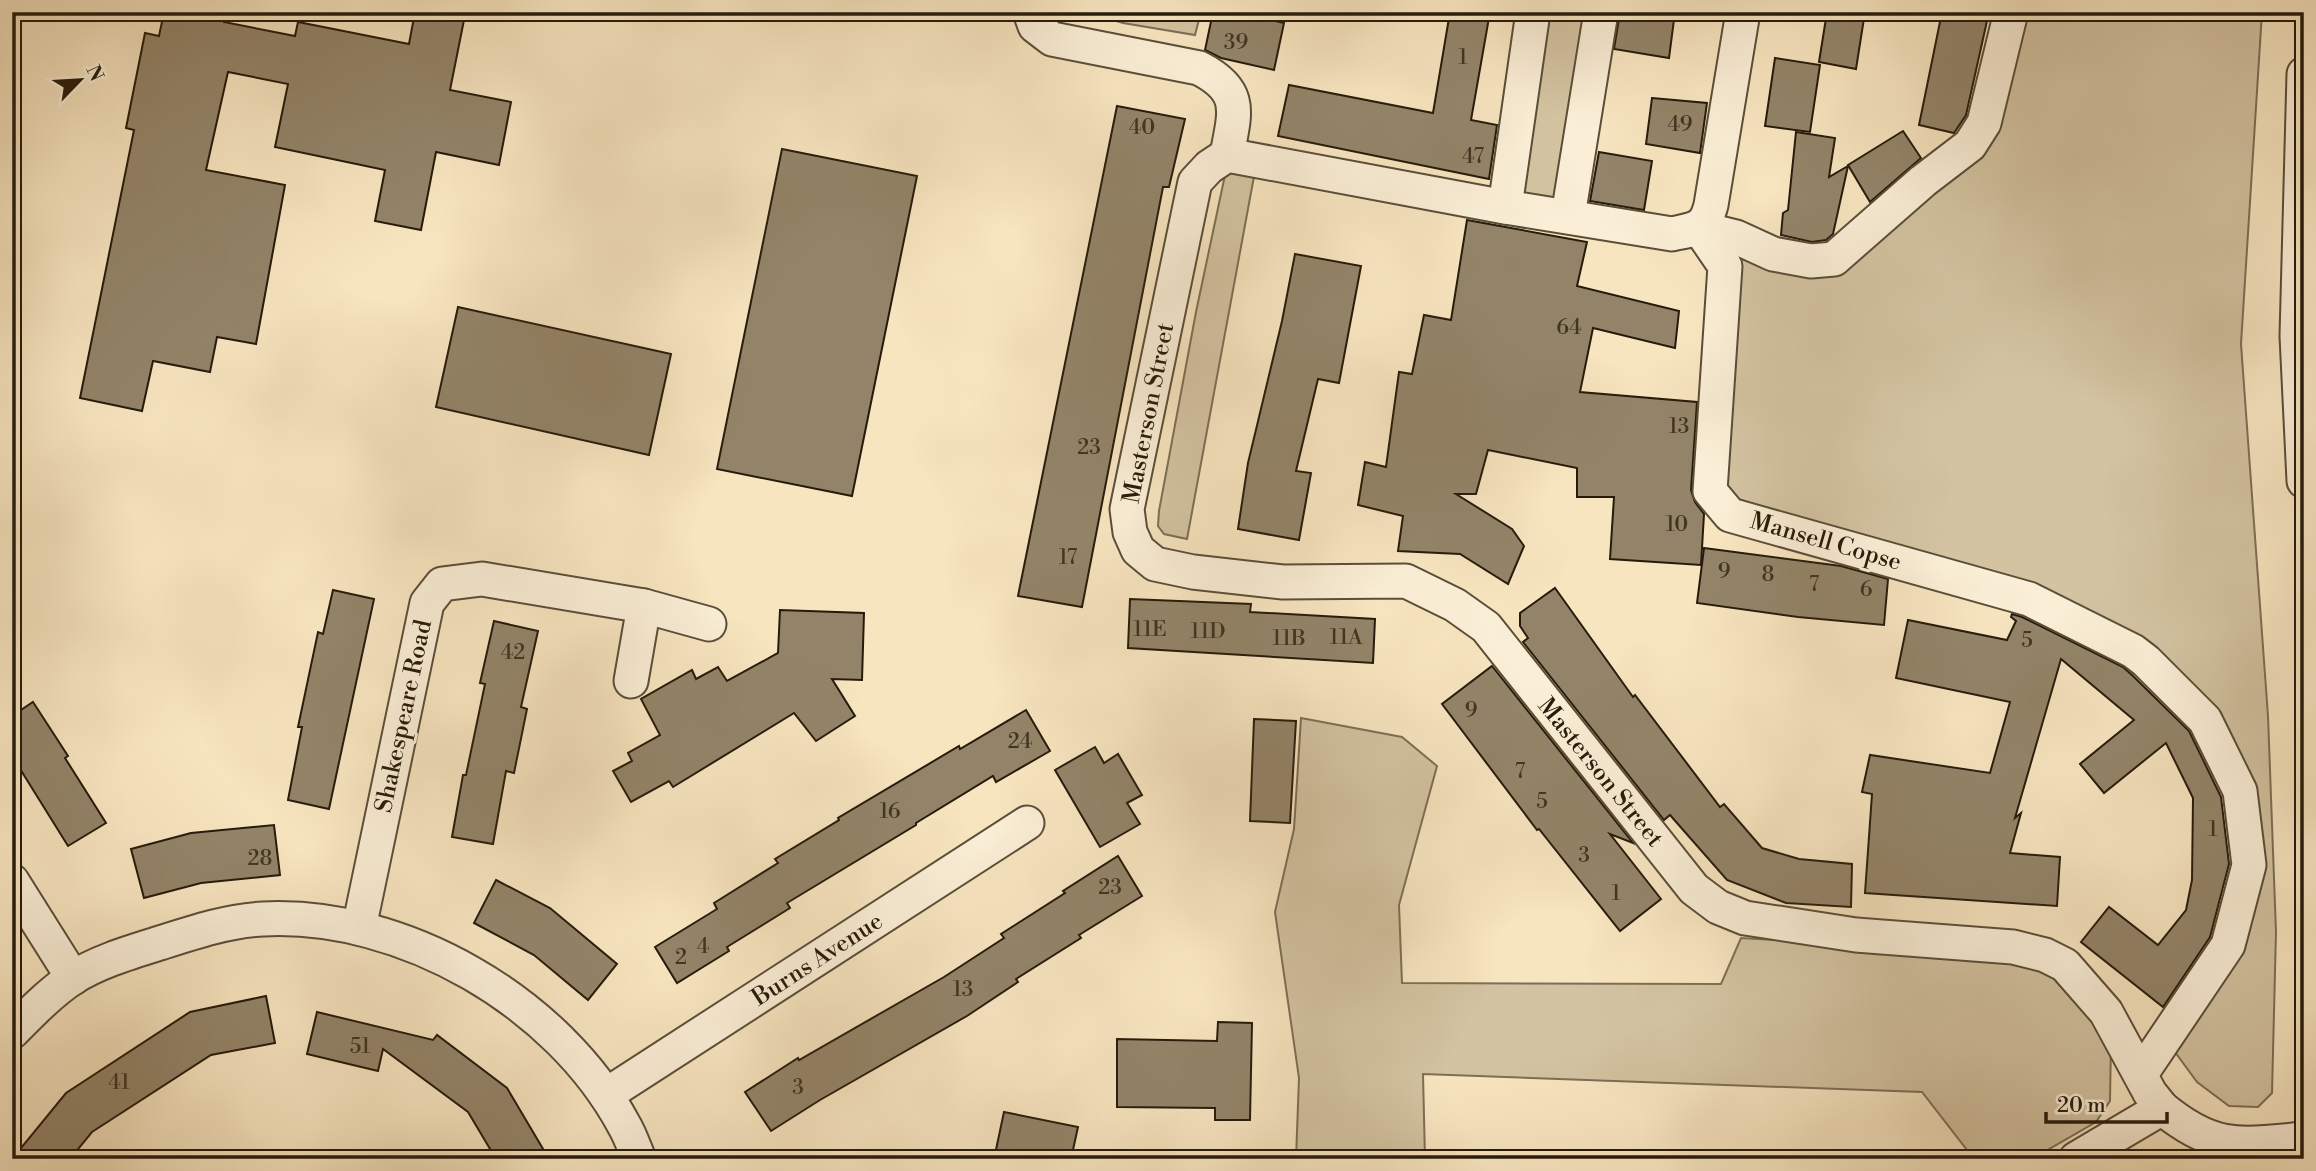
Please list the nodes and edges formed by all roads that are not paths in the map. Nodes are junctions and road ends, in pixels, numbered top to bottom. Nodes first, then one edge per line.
1 (1030, 12) edge
2 (1533, 12) edge
3 (1601, 12) edge
4 (1743, 12) edge
5 (2011, 12) edge
6 (2304, 74) edge
7 (1227, 155) junction
8 (1505, 207) junction
9 (1568, 216) junction
10 (1699, 228) junction
11 (2304, 481) edge
12 (644, 606) junction
13 (709, 624) dead end
14 (631, 681) dead end
15 (1027, 824) dead end
16 (12, 881) edge
17 (359, 928) junction
18 (73, 978) junction
19 (12, 1032) edge
20 (2141, 1074) junction
21 (606, 1095) junction
22 (2162, 1108) junction
23 (2304, 1139) edge
24 (639, 1159) edge
25 (2076, 1159) edge

1 - 7 street
2 - 8 street
3 - 9 street
4 - 10 street
5 - 10 street
6 - 11 street
7 - 8 street
7 - 20 street, Masterson Street
8 - 9 street
9 - 10 street
10 - 20 street, Mansell Copse
12 - 13 street, Shakespeare Road
12 - 14 street
12 - 17 street, Shakespeare Road
15 - 21 street, Burns Avenue
16 - 18 street
17 - 18 street
17 - 21 street
18 - 19 street
20 - 22 street, Masterson Street
21 - 24 street
22 - 23 street
22 - 25 street

